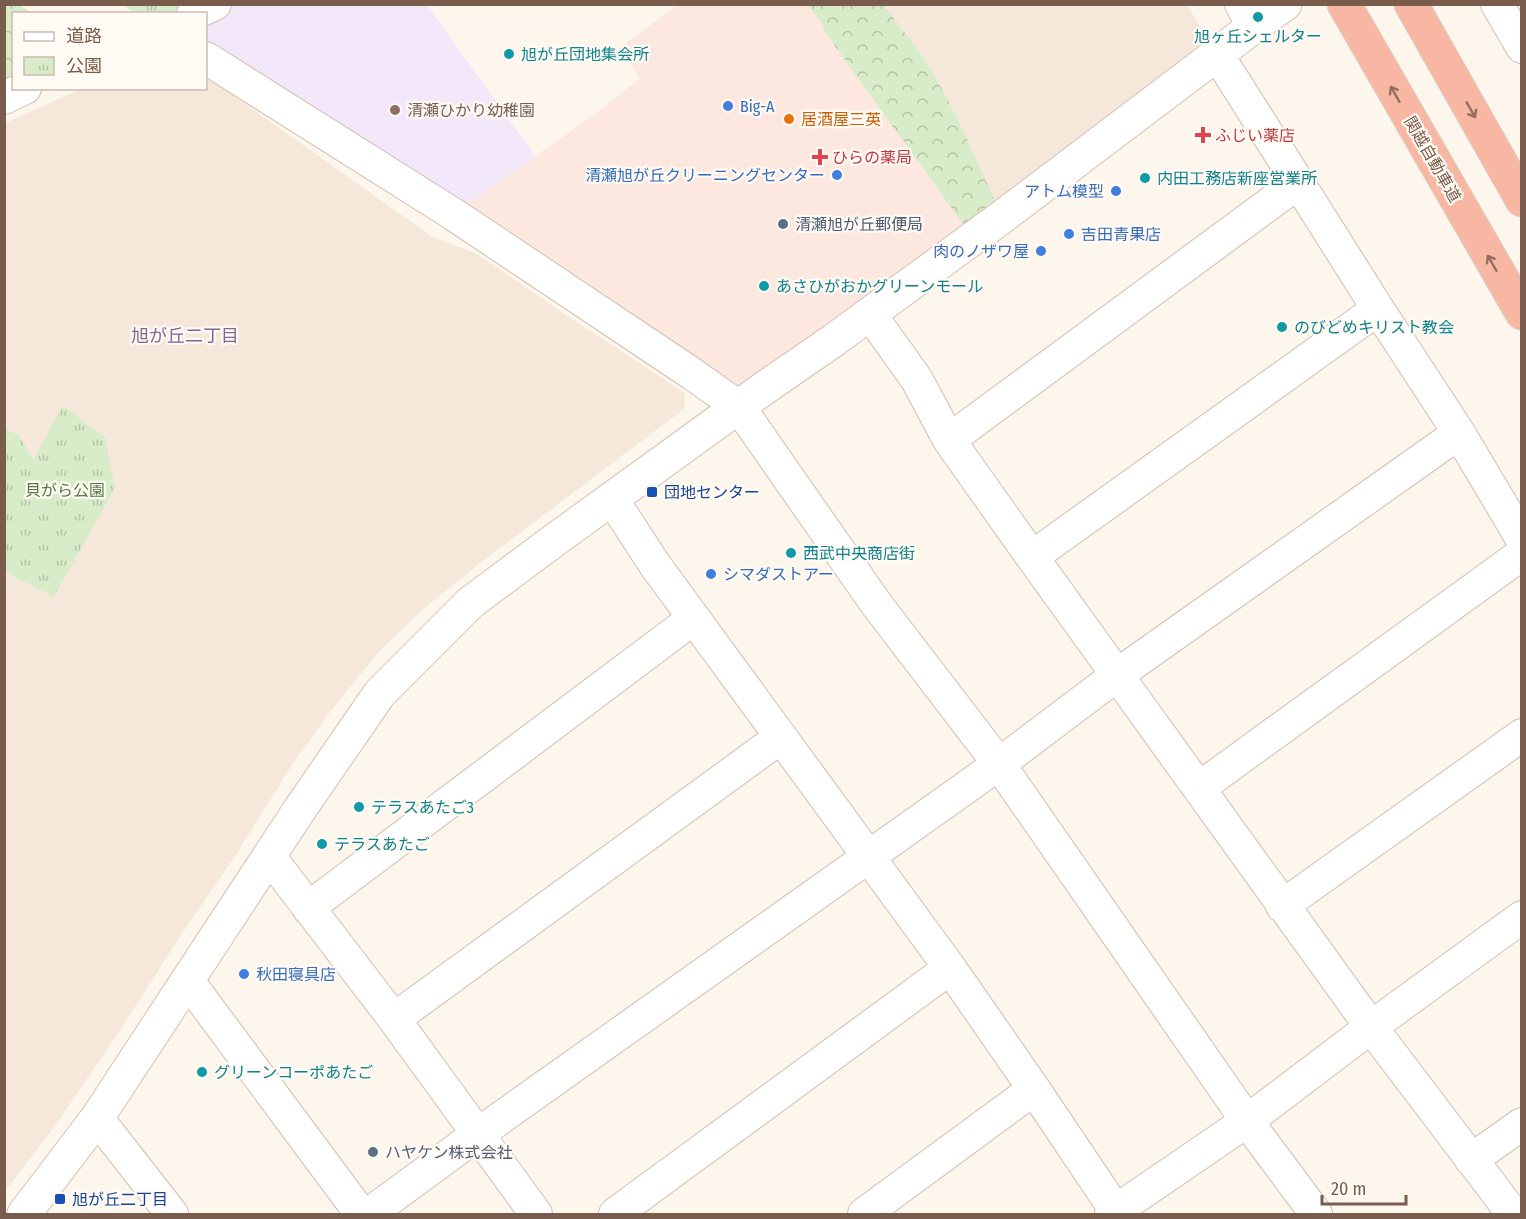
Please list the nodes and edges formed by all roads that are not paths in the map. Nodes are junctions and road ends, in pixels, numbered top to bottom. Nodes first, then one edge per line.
1 (214, 4) edge
2 (1344, 4) edge
3 (1411, 4) edge
4 (1497, 4) edge
5 (1284, 5) edge
6 (197, 12) edge
7 (1247, 16) edge
8 (1521, 47) edge
9 (1217, 54) junction
10 (207, 59) edge
11 (21, 90) edge
12 (4, 98) edge
13 (1299, 182) junction
14 (1521, 200) edge
15 (1378, 309) junction
16 (1521, 313) edge
17 (870, 314) junction
18 (740, 407) junction
19 (1460, 433) junction
20 (949, 440) junction
21 (612, 499) junction
22 (1521, 538) edge
23 (1521, 554) edge
24 (1032, 557) junction
25 (694, 618) junction
26 (1117, 675) junction
27 (1521, 735) edge
28 (781, 736) junction
29 (999, 764) junction
30 (1199, 788) junction
31 (268, 855) junction
32 (870, 857) junction
33 (1282, 906) junction
34 (308, 908) junction
35 (1521, 917) edge
36 (950, 968) junction
37 (188, 981) junction
38 (394, 1019) junction
39 (1371, 1027) junction
40 (1034, 1089) junction
41 (97, 1118) junction
42 (1247, 1121) junction
43 (1521, 1124) edge
44 (477, 1134) junction
45 (1471, 1160) junction
46 (1115, 1213) edge
47 (24, 1215) edge
48 (172, 1215) edge
49 (361, 1215) edge
50 (369, 1215) edge
51 (536, 1215) edge
52 (615, 1215) edge
53 (864, 1215) edge
54 (1316, 1215) edge
55 (1513, 1215) edge

1 - 6 street
16 -> 2 highway, 関越自動車道
3 -> 14 highway
4 - 8 street
5 - 7 street
7 - 9 street
9 - 13 street
9 - 17 street
10 - 18 street
11 - 12 street
13 - 15 street
13 - 20 street
15 - 19 street
15 - 24 street
17 - 18 street
17 - 20 street
18 - 21 street
18 - 29 street
19 - 22 street
19 - 26 street
20 - 24 street
21 - 25 street
21 - 31 street
23 - 30 street
24 - 26 street
25 - 28 street
25 - 34 street
26 - 29 street
26 - 30 street
27 - 33 street
28 - 32 street
28 - 38 street
29 - 32 street
29 - 42 street
30 - 33 street
31 - 34 street
31 - 37 street
32 - 36 street
32 - 44 street
33 - 39 street
34 - 38 street
35 - 39 street
36 - 40 street
36 - 52 street
37 - 41 street
37 - 49 street
38 - 44 street
39 - 42 street
39 - 45 street
40 - 46 street
40 - 53 street
41 - 47 street
41 - 48 street
42 - 46 street
42 - 54 street
43 - 45 street
44 - 50 street
44 - 51 street
45 - 55 street

